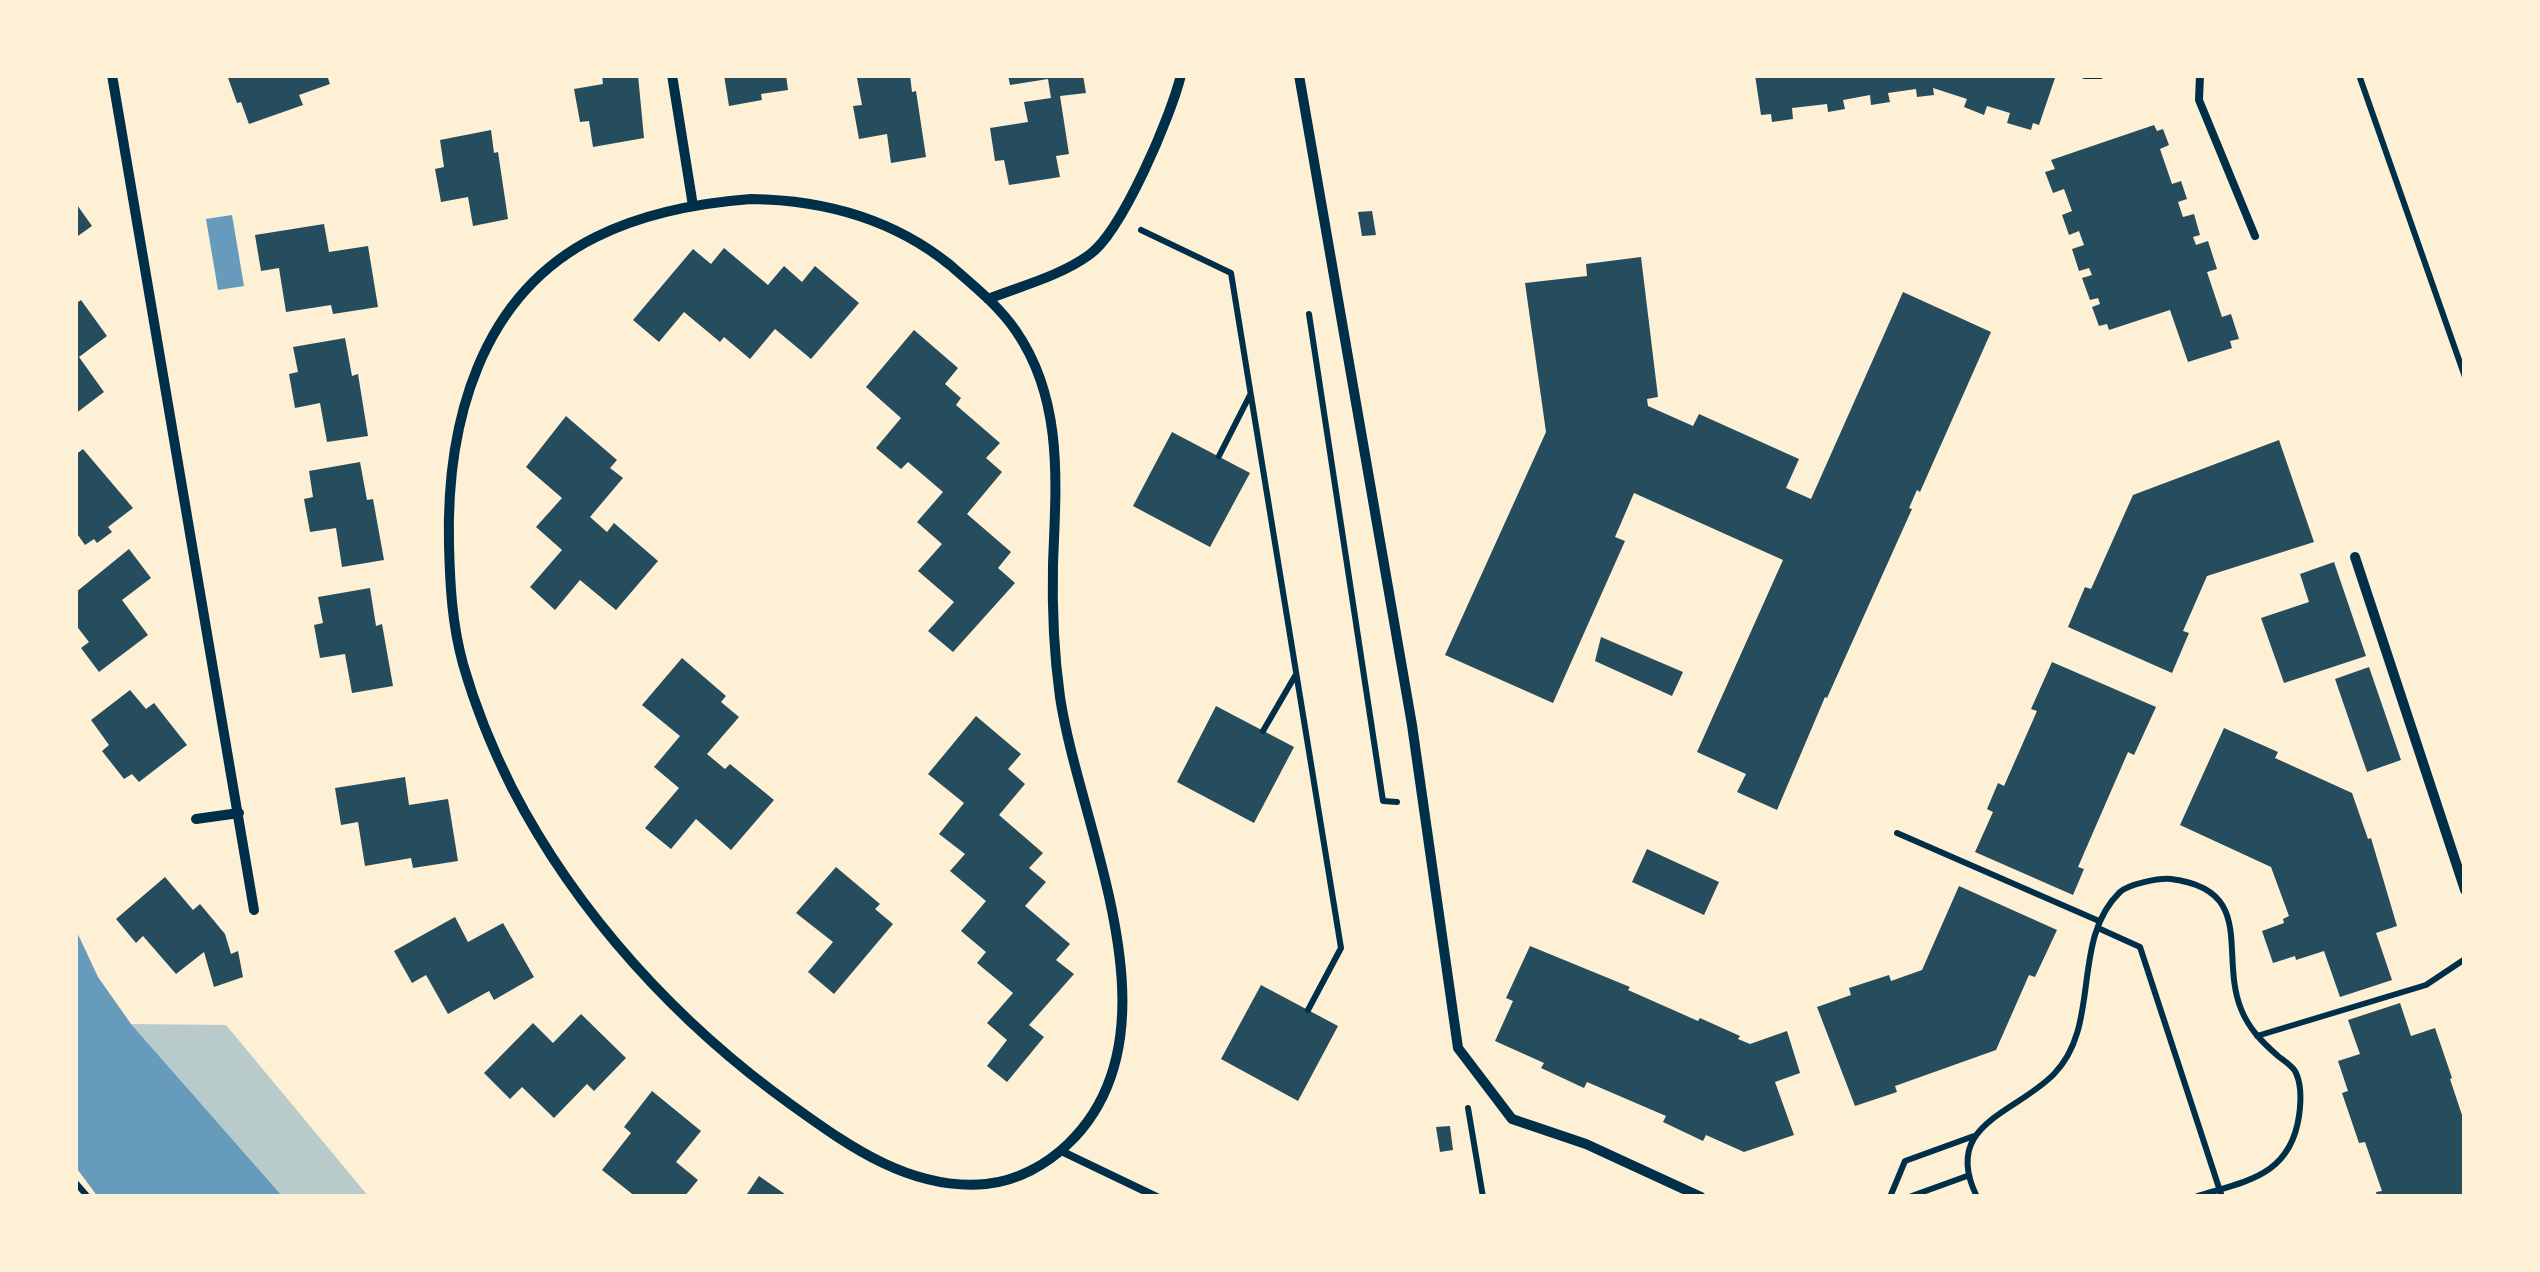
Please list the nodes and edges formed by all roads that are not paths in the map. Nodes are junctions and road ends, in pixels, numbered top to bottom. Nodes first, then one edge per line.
1 (112, 75) edge
2 (672, 75) edge
3 (1180, 75) edge
4 (1298, 75) edge
5 (2086, 75) edge
6 (2100, 75) edge
7 (2200, 75) edge
8 (693, 206) junction
9 (2255, 236) dead end
10 (988, 299) junction
11 (2355, 556) dead end
12 (239, 813) junction
13 (196, 819) dead end
14 (2465, 890) edge
15 (254, 910) dead end
16 (1061, 1152) junction
17 (1157, 1197) edge
18 (1701, 1197) edge

1 - 12 street
2 - 8 street
3 - 10 street
4 - 18 street
5 - 6 lane
7 - 9 lane
8 - 10 street
8 - 16 street
10 - 16 street
11 - 14 street
12 - 13 street
12 - 15 street
16 - 17 lane

